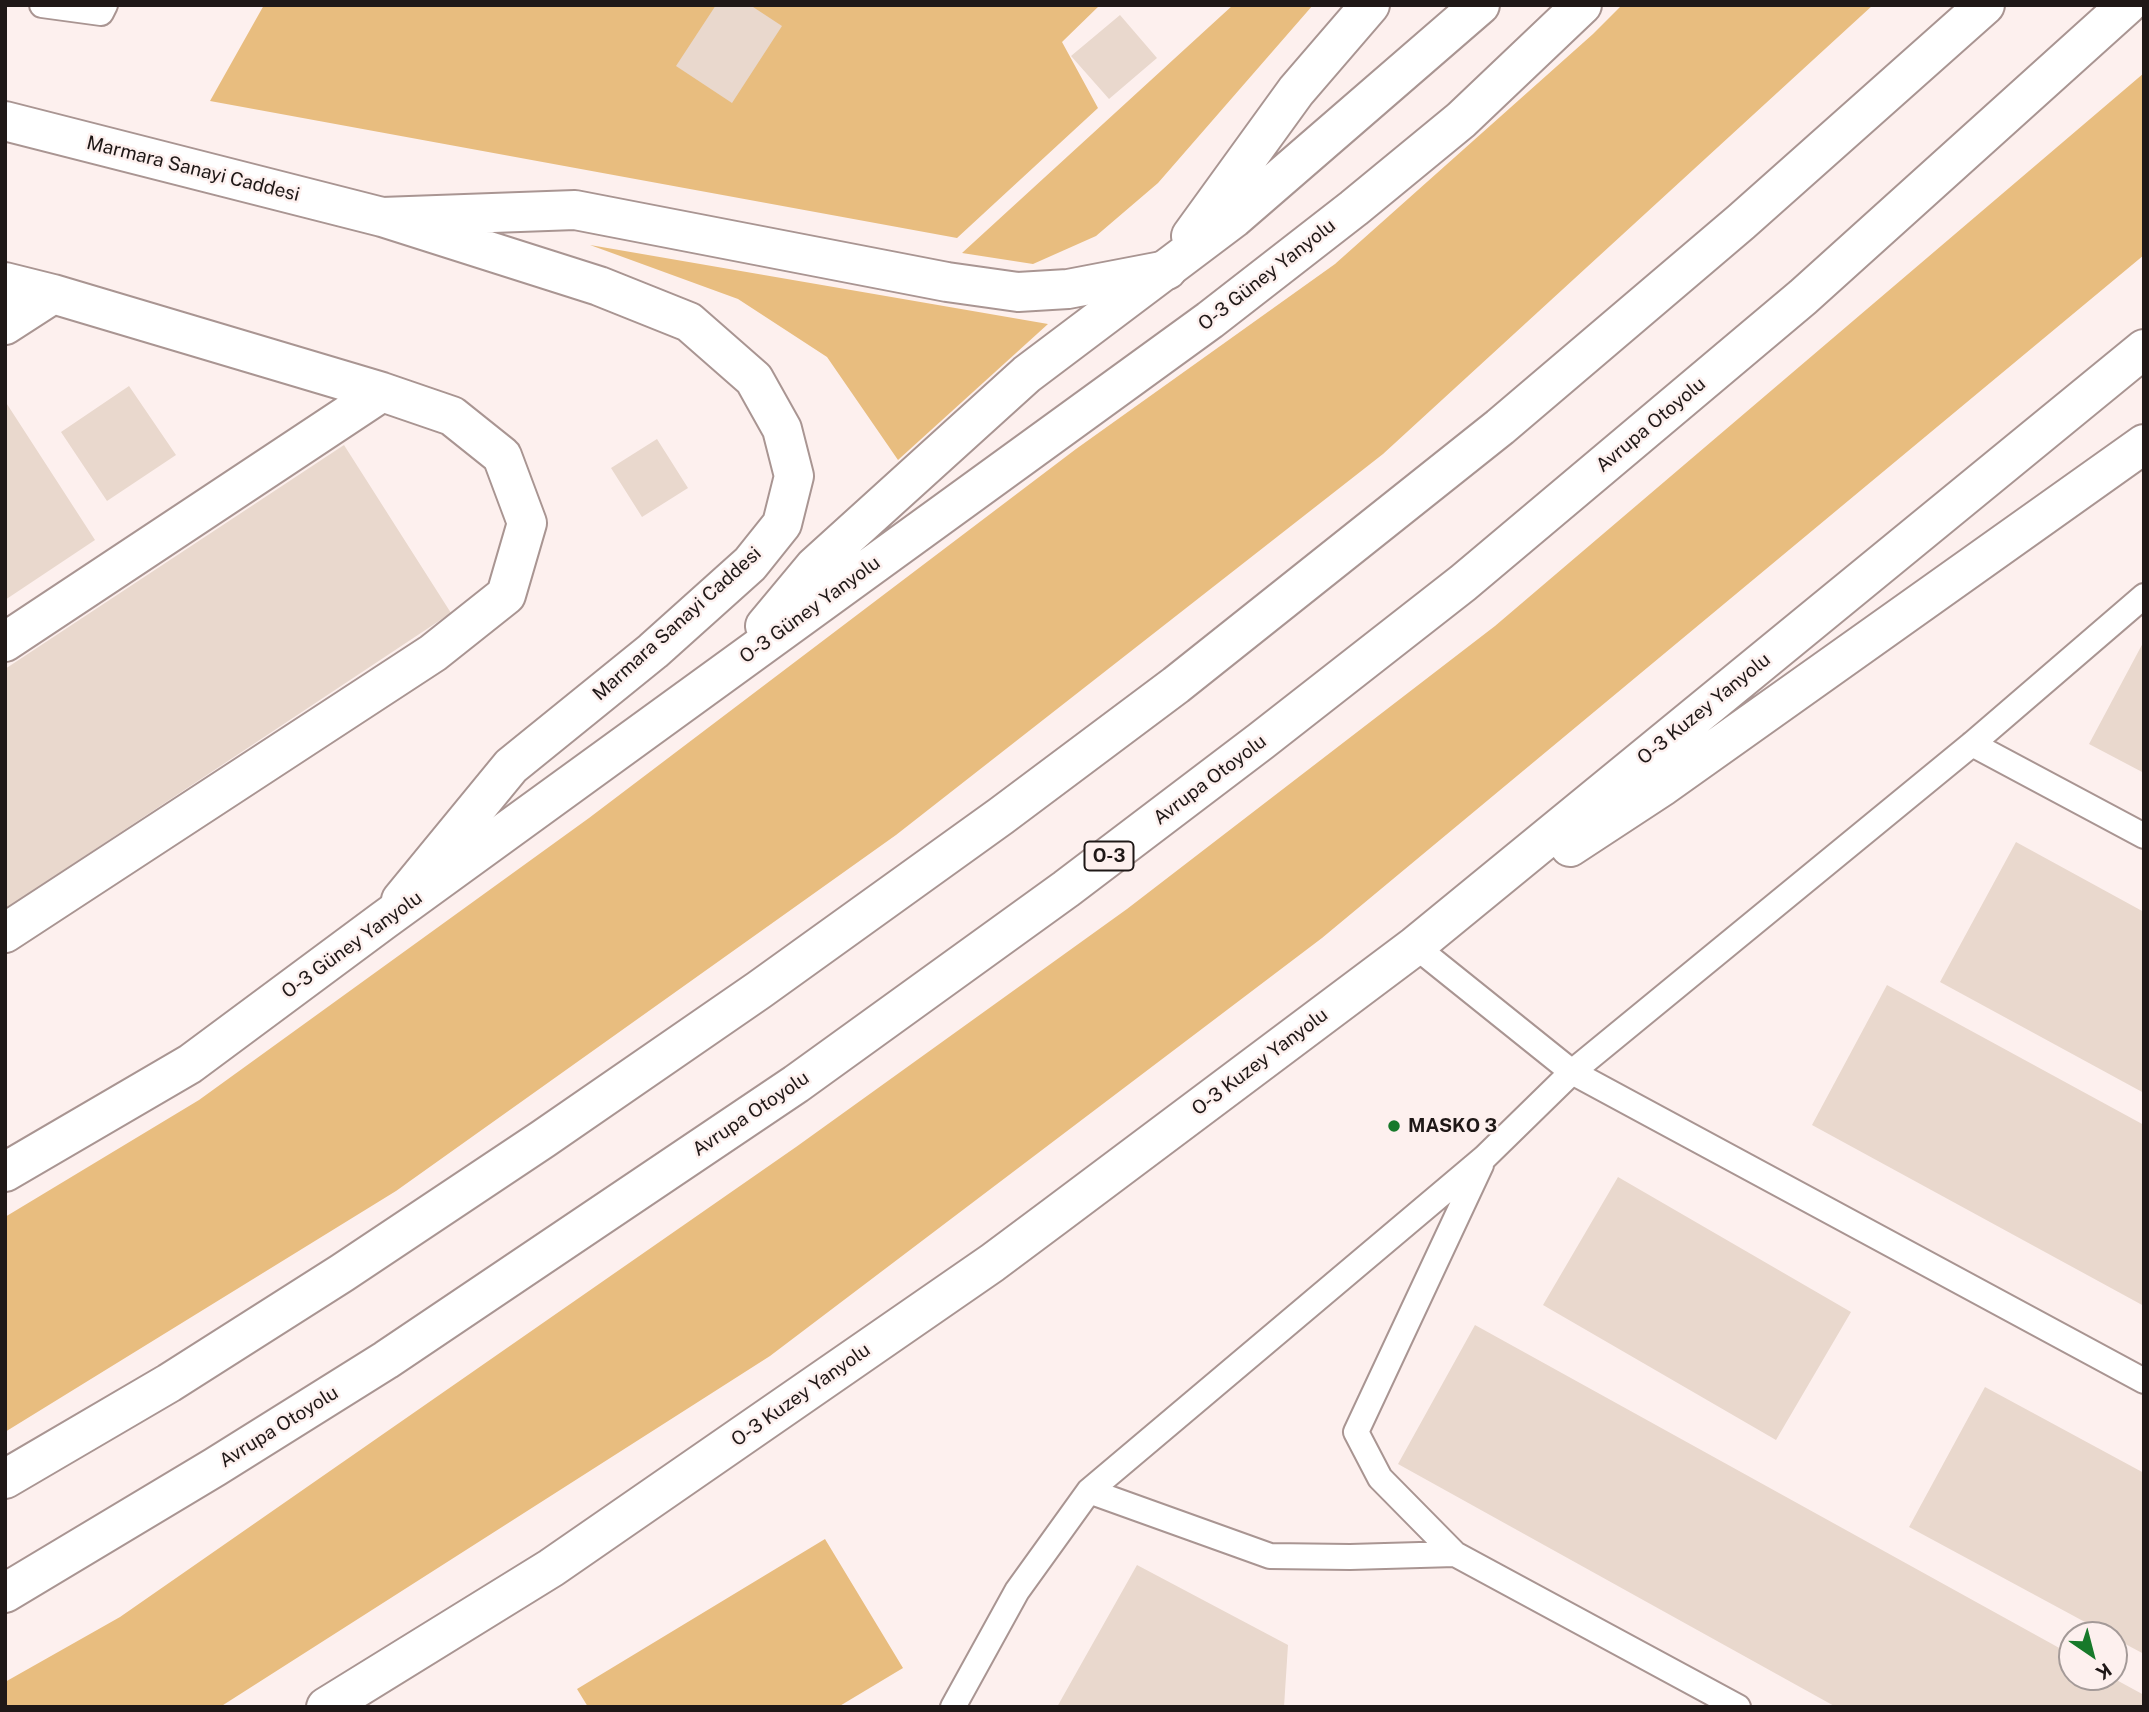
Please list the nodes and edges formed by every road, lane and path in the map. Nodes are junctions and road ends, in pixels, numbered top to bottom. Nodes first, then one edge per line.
1 (42, 5) edge
2 (105, 5) edge
3 (1370, 5) edge
4 (1480, 5) edge
5 (1582, 5) edge
6 (1985, 5) edge
7 (2127, 5) edge
8 (5, 121) edge
9 (382, 217) junction
10 (1167, 270) junction
11 (5, 282) edge
12 (53, 294) junction
13 (5, 325) edge
14 (2144, 349) edge
15 (382, 392) junction
16 (2144, 444) edge
17 (2144, 596) edge
18 (5, 642) edge
19 (731, 668) junction
20 (1972, 744) junction
21 (2144, 836) edge
22 (384, 920) junction
23 (5, 933) edge
24 (1415, 946) junction
25 (1572, 1072) junction
26 (1484, 1158) junction
27 (5, 1172) edge
28 (2144, 1381) edge
29 (5, 1479) edge
30 (1089, 1491) junction
31 (1455, 1554) junction
32 (5, 1593) edge
33 (1731, 1705) edge
34 (326, 1707) edge
35 (953, 1707) edge

1 - 2 lane
3 - 10 main road
4 - 10 main road
5 - 19 main road, O-3 Güney Yanyolu
6 - 29 main road
7 - 32 main road, Avrupa Otoyolu / O-3
8 - 9 main road, Marmara Sanayi Caddesi
9 - 10 main road, Marmara Sanayi Caddesi
9 - 22 main road, Marmara Sanayi Caddesi
10 - 19 main road
11 - 12 main road
12 - 13 main road
12 - 15 main road
14 - 24 main road, O-3 Kuzey Yanyolu
15 - 18 main road
15 - 23 main road
16 - 24 main road
17 - 20 lane
19 - 22 main road, O-3 Güney Yanyolu
20 - 21 lane
20 - 25 lane
22 - 27 main road, O-3 Güney Yanyolu
24 - 25 lane
24 - 34 main road, O-3 Kuzey Yanyolu
25 - 26 lane
25 - 28 lane
26 - 30 lane
26 - 31 lane
30 - 31 lane
30 - 35 lane
31 - 33 lane

